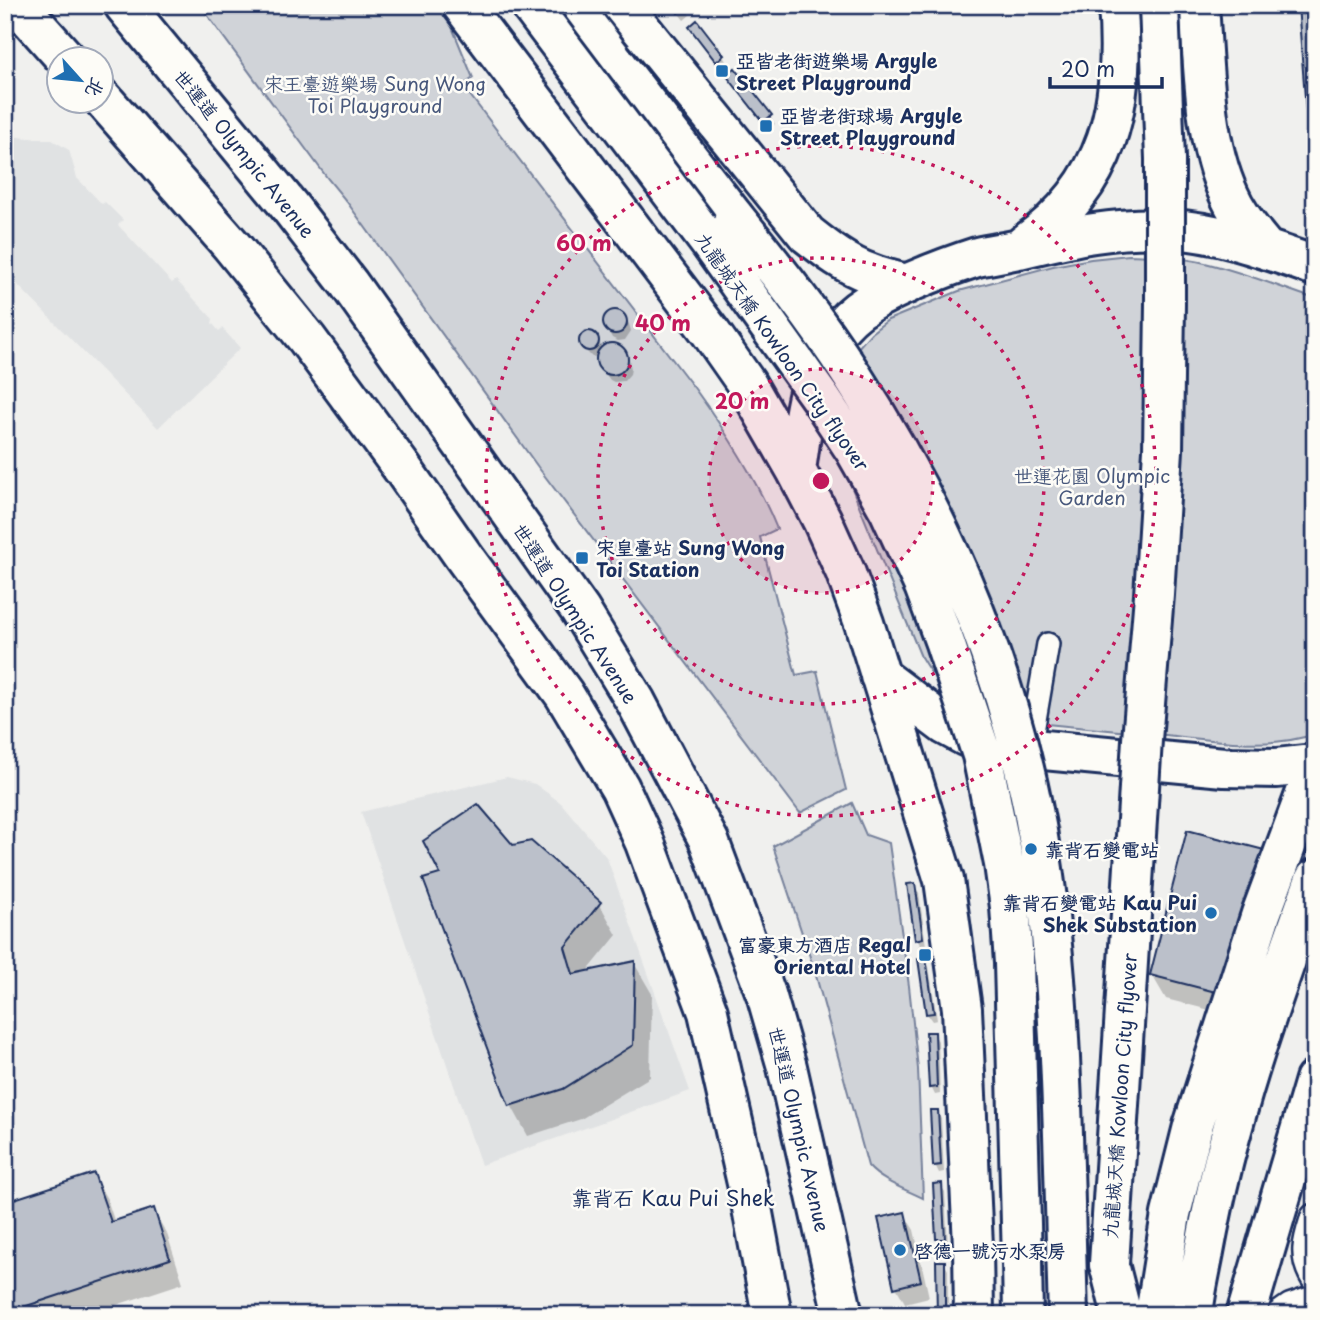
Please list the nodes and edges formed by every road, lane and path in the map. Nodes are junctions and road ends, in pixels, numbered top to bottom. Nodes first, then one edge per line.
1 (18, 5) edge
2 (124, 5) edge
3 (462, 5) edge
4 (530, 5) edge
5 (572, 5) edge
6 (622, 5) edge
7 (1118, 5) edge
8 (1158, 5) edge
9 (1199, 5) edge
10 (55, 46) edge
11 (116, 114) edge
12 (1017, 249) junction
13 (1266, 249) junction
14 (1315, 266) edge
15 (907, 284) junction
16 (796, 470) junction
17 (1048, 644) dead end
18 (880, 676) junction
19 (1030, 749) junction
20 (1309, 767) edge
21 (1315, 879) edge
22 (1315, 1080) edge
23 (1315, 1218) edge
24 (1109, 1264) junction
25 (1315, 1277) edge
26 (1315, 1300) edge
27 (772, 1315) edge
28 (843, 1315) edge
29 (974, 1315) edge
30 (1023, 1315) edge
31 (1068, 1315) edge
32 (1102, 1315) edge
33 (1122, 1315) edge
34 (1155, 1315) edge
35 (1193, 1315) edge
36 (1247, 1315) edge
37 (1282, 1315) edge

1 - 10 main road
2 - 28 main road, 世運道 Olympic Avenue
3 - 16 main road
4 - 30 main road, 九龍城天橋 Kowloon City flyover, bridge
5 - 31 main road, 九龍城天橋 Kowloon City flyover, bridge
6 - 15 main road
7 - 12 main road
8 - 24 main road, 九龍城天橋 Kowloon City flyover, bridge
9 - 13 main road
11 - 27 main road
12 - 13 main road
12 - 15 main road
13 - 14 main road
15 - 16 main road
16 - 18 main road
17 - 19 street
18 - 19 main road
18 - 29 main road
19 - 20 main road
20 - 34 main road
21 - 35 main road
22 - 36 main road
23 - 25 street
24 - 32 main road, 九龍城天橋 Kowloon City flyover
24 - 33 main road, 九龍城天橋 Kowloon City flyover
26 - 37 street

